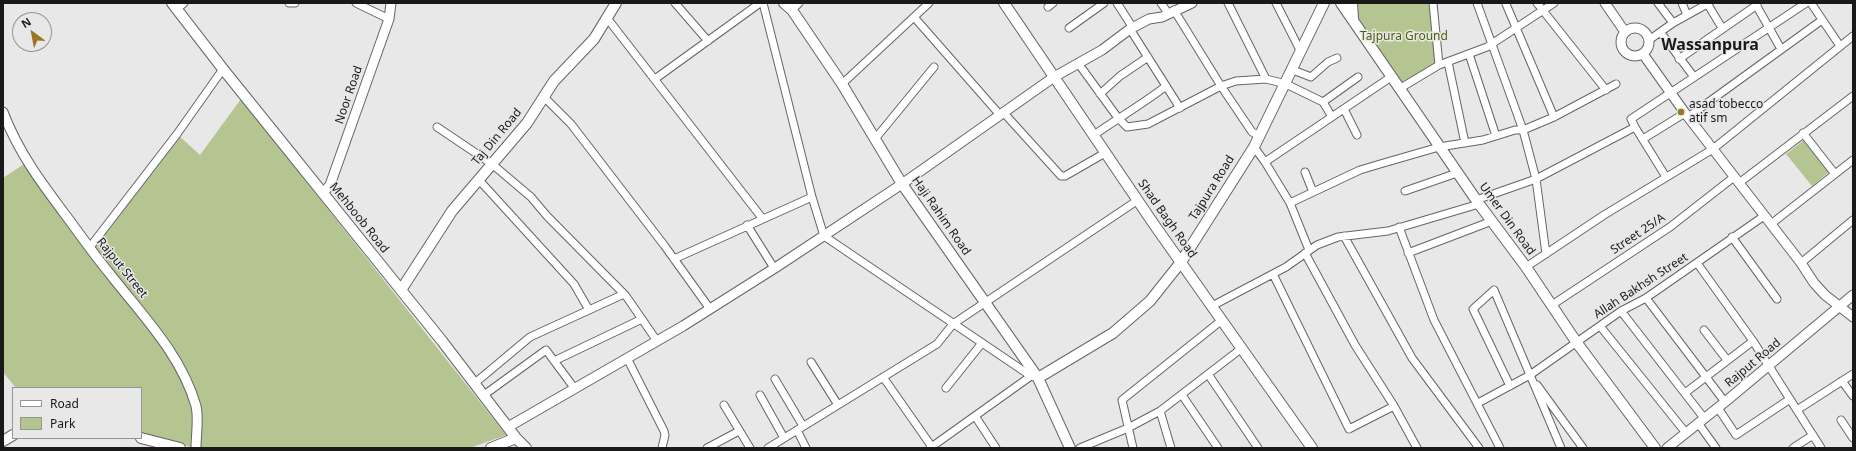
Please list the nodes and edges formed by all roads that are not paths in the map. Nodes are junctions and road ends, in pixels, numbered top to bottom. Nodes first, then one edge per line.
1 (290, 3) edge
2 (295, 3) edge
3 (356, 3) edge
4 (392, 3) edge
5 (616, 3) edge
6 (675, 3) edge
7 (760, 3) edge
8 (763, 3) edge
9 (784, 3) edge
10 (929, 3) edge
11 (1004, 3) edge
12 (1104, 3) edge
13 (1117, 3) edge
14 (1161, 3) edge
15 (1192, 3) edge
16 (1228, 3) edge
17 (1276, 3) edge
18 (1324, 3) edge
19 (1341, 3) edge
20 (1352, 3) edge
21 (1433, 3) edge
22 (1477, 3) edge
23 (1537, 3) edge
24 (1554, 3) edge
25 (1605, 3) edge
26 (1658, 3) edge
27 (1682, 3) edge
28 (1708, 3) edge
29 (1806, 3) edge
30 (1812, 3) edge
31 (1506, 4) dead end
32 (1756, 4) edge
33 (178, 5) edge
34 (796, 7) edge
35 (1543, 11) junction
36 (1171, 12) junction
37 (1687, 15) junction
38 (914, 17) junction
39 (607, 18) junction
40 (389, 19) junction
41 (1822, 20) junction
42 (1353, 21) junction
43 (1673, 24) junction
44 (1769, 27) junction
45 (1070, 28) dead end
46 (1132, 28) junction
47 (1516, 28) junction
48 (1722, 28) junction
49 (1625, 32) junction
50 (1660, 33) junction
51 (1853, 36) edge
52 (1649, 40) junction
53 (708, 41) junction
54 (1492, 44) junction
55 (1840, 46) junction
56 (1781, 49) junction
57 (1302, 52) junction
58 (1469, 54) junction
59 (1643, 54) junction
60 (1148, 57) junction
61 (1337, 58) dead end
62 (1678, 59) junction
63 (1448, 62) junction
64 (1078, 63) junction
65 (1439, 66) junction
66 (934, 67) dead end
67 (223, 69) junction
68 (1293, 70) junction
69 (1054, 77) junction
70 (1358, 77) dead end
71 (1391, 77) junction
72 (1694, 78) junction
73 (1266, 79) junction
74 (655, 80) junction
75 (842, 84) junction
76 (1286, 84) junction
77 (1616, 84) dead end
78 (1166, 86) junction
79 (1221, 86) junction
80 (1399, 89) junction
81 (1606, 90) junction
82 (1100, 94) junction
83 (1670, 94) junction
84 (1853, 96) edge
85 (544, 97) junction
86 (1323, 102) junction
87 (1180, 108) junction
88 (1344, 109) junction
89 (3, 112) edge
90 (1002, 114) junction
91 (1686, 115) junction
92 (1332, 117) junction
93 (1554, 117) junction
94 (1118, 118) junction
95 (436, 127) dead end
96 (1635, 127) junction
97 (1523, 130) junction
98 (1803, 133) junction
99 (1094, 135) junction
100 (1357, 135) dead end
101 (1260, 136) junction
102 (1496, 136) junction
103 (875, 139) junction
104 (1643, 140) junction
105 (1465, 143) junction
106 (1254, 147) junction
107 (1439, 147) junction
108 (1712, 150) junction
109 (1106, 153) junction
110 (1853, 160) edge
111 (1265, 162) junction
112 (492, 164) junction
113 (1305, 172) dead end
114 (1457, 172) junction
115 (1835, 174) junction
116 (1536, 178) junction
117 (1666, 178) junction
118 (479, 180) junction
119 (1737, 180) junction
120 (902, 184) junction
121 (1405, 191) dead end
122 (1312, 192) junction
123 (323, 193) junction
124 (812, 197) junction
125 (1138, 200) junction
126 (1478, 202) junction
127 (1290, 203) junction
128 (1764, 216) junction
129 (762, 218) junction
130 (1853, 220) edge
131 (1492, 221) junction
132 (1771, 224) junction
133 (747, 225) junction
134 (1399, 227) junction
135 (824, 236) junction
136 (1344, 236) junction
137 (1732, 237) junction
138 (90, 248) junction
139 (1307, 252) junction
140 (1408, 253) junction
141 (1546, 254) junction
142 (674, 259) junction
143 (1181, 262) junction
144 (1697, 263) junction
145 (1802, 263) junction
146 (1526, 267) junction
147 (774, 268) junction
148 (1273, 274) junction
149 (401, 290) junction
150 (624, 294) junction
151 (1853, 295) edge
152 (1646, 298) junction
153 (1777, 299) dead end
154 (986, 302) junction
155 (1552, 305) junction
156 (1212, 306) junction
157 (1839, 306) junction
158 (710, 309) junction
159 (589, 310) junction
160 (1621, 312) junction
161 (1853, 317) edge
162 (642, 319) junction
163 (1222, 320) junction
164 (953, 324) junction
165 (1600, 326) junction
166 (1704, 330) dead end
167 (657, 341) junction
168 (1753, 341) junction
169 (982, 343) junction
170 (1577, 343) junction
171 (1242, 348) junction
172 (627, 358) junction
173 (1727, 360) junction
174 (554, 361) junction
175 (811, 362) dead end
176 (1768, 365) junction
177 (1208, 374) junction
178 (1853, 374) edge
179 (1530, 375) junction
180 (883, 377) junction
181 (1034, 377) junction
182 (1706, 378) junction
183 (775, 379) dead end
184 (1842, 381) junction
185 (475, 383) junction
186 (1510, 386) junction
187 (946, 388) dead end
188 (574, 389) junction
189 (1685, 393) junction
190 (484, 395) junction
191 (760, 395) dead end
192 (1182, 395) junction
193 (1853, 396) edge
194 (1790, 399) junction
195 (1478, 403) junction
196 (724, 405) dead end
197 (838, 405) junction
198 (1721, 405) junction
199 (1394, 406) junction
200 (1797, 410) junction
201 (1160, 411) junction
202 (975, 416) junction
203 (1701, 420) junction
204 (1841, 420) dead end
205 (508, 427) junction
206 (800, 428) junction
207 (1128, 428) junction
208 (739, 431) junction
209 (1686, 432) junction
210 (1813, 435) junction
211 (12, 436) edge
212 (516, 438) junction
213 (784, 438) junction
214 (1853, 438) edge
215 (142, 439) edge
216 (3, 442) edge
217 (152, 444) edge
218 (931, 447) edge
219 (180, 448) edge
220 (196, 448) edge
221 (491, 448) edge
222 (526, 448) edge
223 (662, 448) edge
224 (707, 448) edge
225 (750, 448) edge
226 (768, 448) edge
227 (806, 448) edge
228 (996, 448) edge
229 (1070, 448) edge
230 (1080, 448) edge
231 (1133, 448) edge
232 (1171, 448) edge
233 (1218, 448) edge
234 (1258, 448) edge
235 (1312, 448) edge
236 (1418, 448) edge
237 (1479, 448) edge
238 (1500, 448) edge
239 (1561, 448) edge
240 (1583, 448) edge
241 (1655, 448) edge
242 (1667, 448) edge
243 (1716, 448) edge
244 (1793, 448) edge
245 (1821, 448) edge

1 - 2 street
3 - 40 street
4 - 40 street, Noor Road
5 - 39 main road, Taj Din Road
6 - 53 street
7 - 53 street
8 - 124 street
9 - 34 main road, Haji Rahim Road
10 - 38 street
11 - 69 main road, Shad Bagh Road
12 - 45 street
13 - 46 street
14 - 36 street
15 - 36 street
16 - 73 street
17 - 57 street
18 - 57 main road, Tajpura Road
19 - 42 main road, Umer Din Road
20 - 42 main road
21 - 65 street
22 - 54 street
23 - 35 street
24 - 35 street
25 - 49 street
26 - 43 street
27 - 37 street
28 - 37 street
28 - 48 street
29 - 44 street
30 - 41 street
31 - 47 street
32 - 44 street
32 - 48 street
33 - 67 main road, Mehboob Road
34 - 75 main road, Haji Rahim Road
35 - 47 street
35 - 81 street
36 - 46 street
36 - 79 street
37 - 43 street
38 - 75 street
38 - 90 street
39 - 74 street
39 - 85 main road, Taj Din Road
40 - 123 street, Noor Road
41 - 55 street
41 - 56 street
42 - 71 main road, Umer Din Road
43 - 50 street
44 - 56 street
44 - 72 street
46 - 60 street
46 - 64 street
47 - 54 street
47 - 93 street
48 - 62 street
49 - 52 street
49 - 59 street
50 - 52 street
50 - 62 street
51 - 55 street
52 - 59 street
53 - 74 street
54 - 58 street
54 - 97 street
55 - 108 street
56 - 91 street
57 - 68 main road, Tajpura Road
58 - 63 street
58 - 102 street
59 - 83 street
60 - 78 street
60 - 82 street
61 - 68 street
62 - 72 street
63 - 65 street
63 - 105 street
64 - 69 street
64 - 82 street
65 - 80 street
66 - 103 street
67 - 123 main road, Mehboob Road
67 - 138 street
68 - 76 main road, Tajpura Road
69 - 90 street
69 - 99 main road, Shad Bagh Road
70 - 86 street
71 - 80 main road, Umer Din Road
71 - 88 street
72 - 83 street
73 - 76 street
73 - 79 street
74 - 129 street
75 - 103 main road, Haji Rahim Road
76 - 86 street
76 - 101 main road, Tajpura Road
77 - 81 street
78 - 87 street
78 - 94 street
79 - 87 street
79 - 101 street
80 - 107 main road, Umer Din Road
81 - 93 street
82 - 94 street
83 - 91 street
83 - 96 street
84 - 98 street, Street 25/A
85 - 112 main road, Taj Din Road
85 - 142 street
86 - 92 street
87 - 94 street
88 - 92 street
88 - 100 street
89 - 138 street, Rajput Street
90 - 109 street
90 - 120 street
91 - 104 street
91 - 108 street
92 - 111 street
93 - 97 street
94 - 99 street
95 - 112 street
96 - 104 street
96 - 116 street
97 - 102 street
97 - 116 street
98 - 115 street
98 - 119 street, Street 25/A
99 - 109 main road, Shad Bagh Road
101 - 106 main road, Tajpura Road
102 - 105 street
103 - 120 main road, Haji Rahim Road
104 - 117 street
105 - 107 street
106 - 111 street
106 - 143 main road, Tajpura Road
107 - 114 main road, Umer Din Road
107 - 122 street
108 - 117 street
108 - 119 street
109 - 125 main road, Shad Bagh Road
110 - 115 street
111 - 127 street
112 - 118 main road, Taj Din Road
112 - 150 street
113 - 122 street
114 - 121 street
114 - 126 main road, Umer Din Road
115 - 132 street
116 - 126 street
116 - 141 street
117 - 141 street
118 - 149 main road, Taj Din Road
118 - 159 street
119 - 128 street
119 - 155 street, Street 25/A
120 - 135 street
120 - 154 main road, Haji Rahim Road
122 - 127 street
123 - 149 main road, Mehboob Road
124 - 129 street
124 - 135 street
125 - 143 main road, Shad Bagh Road
125 - 154 street
126 - 131 main road, Umer Din Road
126 - 134 street
127 - 139 street
128 - 132 street
128 - 137 street, Allah Bakhsh Street
129 - 133 street
130 - 145 street
131 - 140 street
131 - 146 main road, Umer Din Road
132 - 145 street
133 - 142 street
133 - 147 street
134 - 136 street
134 - 140 street
135 - 147 street
135 - 164 street
136 - 139 street
136 - 237 street
137 - 144 street, Allah Bakhsh Street
137 - 153 street
138 - 220 street, Rajput Street
139 - 148 street
139 - 199 street
140 - 195 street
141 - 146 street
142 - 158 street
143 - 156 main road, Shad Bagh Road
143 - 181 main road, Tajpura Road
144 - 152 street, Allah Bakhsh Street
144 - 168 street
145 - 157 street
146 - 155 main road, Umer Din Road
147 - 158 street
148 - 156 street
148 - 199 street
149 - 185 main road, Mehboob Road
150 - 159 street
150 - 162 street
151 - 157 street, Rajput Road
152 - 160 street, Allah Bakhsh Street
152 - 182 street
154 - 164 street
154 - 181 main road, Haji Rahim Road
155 - 170 main road, Umer Din Road
156 - 163 main road, Shad Bagh Road
157 - 161 street
157 - 176 street, Rajput Road
158 - 167 street
159 - 185 street
160 - 165 street, Allah Bakhsh Street
160 - 189 street
162 - 167 street
162 - 174 street
163 - 171 main road, Shad Bagh Road
163 - 207 street
164 - 169 street
164 - 180 street
165 - 170 street, Allah Bakhsh Street
165 - 209 street
166 - 173 street
167 - 172 street
168 - 173 street
168 - 176 street
169 - 181 street
169 - 187 street
170 - 179 street, Allah Bakhsh Street
170 - 241 main road, Umer Din Road
171 - 177 street
171 - 235 main road, Shad Bagh Road
172 - 188 street
172 - 223 street
173 - 182 street
174 - 188 street
174 - 190 street
175 - 197 street
176 - 194 street
176 - 198 street, Rajput Road
177 - 192 street
177 - 234 street
178 - 184 street
179 - 186 street, Allah Bakhsh Street
179 - 186 street
179 - 239 street
179 - 240 street
180 - 197 street
180 - 218 street
181 - 202 street
181 - 229 main road, Haji Rahim Road
182 - 189 street
182 - 198 street
183 - 206 street
184 - 193 street
184 - 200 street
185 - 190 main road, Mehboob Road
186 - 195 street, Allah Bakhsh Street
188 - 205 street
189 - 203 street
190 - 205 main road, Mehboob Road
191 - 213 street
192 - 201 street
192 - 233 street
194 - 198 street
194 - 200 street
195 - 238 street
196 - 208 street
197 - 206 street
198 - 203 street, Rajput Road
199 - 236 street
200 - 210 street
201 - 207 street
201 - 232 street
202 - 218 street
202 - 228 street
203 - 209 street, Rajput Road
203 - 243 street
204 - 214 street
205 - 212 main road, Mehboob Road
206 - 213 street
206 - 227 street
207 - 230 street
207 - 231 street
208 - 224 street
208 - 225 street
209 - 242 street, Rajput Road
210 - 244 street
210 - 245 street
211 - 216 main road
212 - 221 main road
212 - 222 main road, Mehboob Road
213 - 226 street
215 - 217 main road
217 - 219 main road

